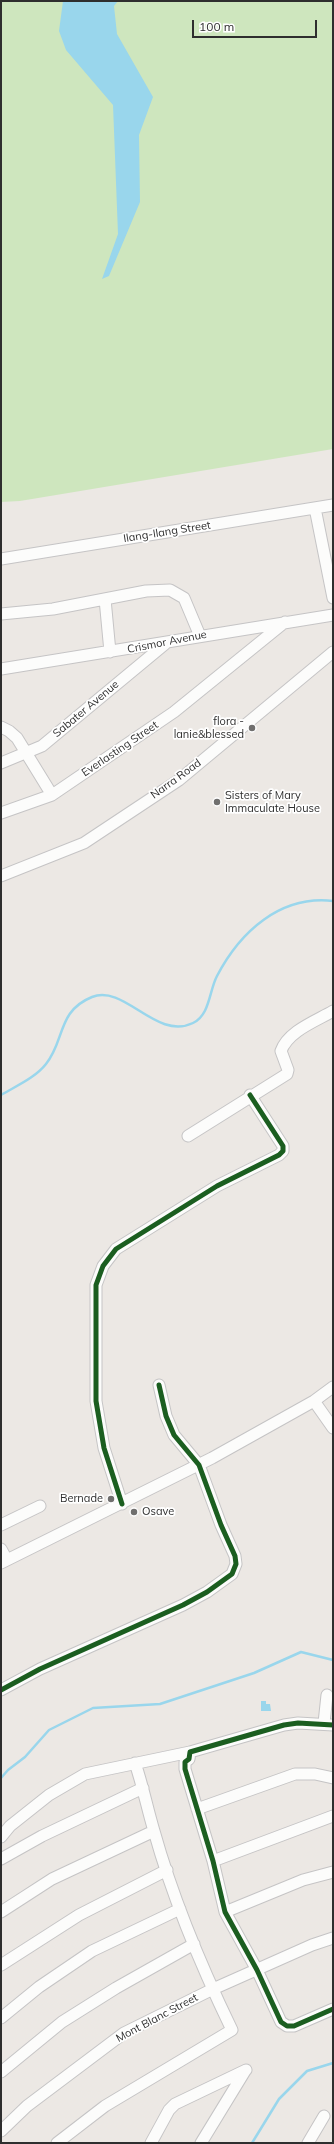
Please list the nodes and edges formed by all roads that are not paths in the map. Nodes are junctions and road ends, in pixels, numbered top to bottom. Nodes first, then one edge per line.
1 (333, 505) edge
2 (315, 508) junction
3 (1, 559) edge
4 (333, 598) edge
5 (105, 599) junction
6 (1, 614) edge
7 (333, 615) edge
8 (286, 622) junction
9 (200, 636) junction
10 (165, 644) junction
11 (110, 652) junction
12 (333, 652) edge
13 (1, 669) edge
14 (1, 727) edge
15 (27, 754) junction
16 (1, 763) edge
17 (52, 795) junction
18 (1, 813) edge
19 (1, 876) edge
20 (333, 1012) edge
21 (250, 1095) junction
22 (188, 1136) dead end
23 (159, 1385) dead end
24 (333, 1387) edge
25 (314, 1401) junction
26 (333, 1428) edge
27 (199, 1465) junction
28 (122, 1504) junction
29 (40, 1506) dead end
30 (1, 1525) edge
31 (1, 1549) edge
32 (4, 1562) edge
33 (1, 1690) edge
34 (327, 1694) dead end
35 (328, 1724) edge
36 (190, 1752) junction
37 (135, 1763) junction
38 (333, 1778) edge
39 (143, 1788) junction
40 (197, 1809) junction
41 (333, 1816) edge
42 (154, 1831) junction
43 (1, 1837) edge
44 (1, 1859) edge
45 (213, 1861) junction
46 (167, 1870) junction
47 (333, 1872) edge
48 (180, 1909) junction
49 (1, 1912) edge
50 (225, 1912) junction
51 (333, 1938) edge
52 (194, 1944) junction
53 (1, 1965) edge
54 (257, 1970) junction
55 (213, 1990) junction
56 (333, 2009) edge
57 (1, 2018) edge
58 (1, 2072) edge
59 (324, 2116) dead end
60 (1, 2131) edge
61 (57, 2143) edge
62 (152, 2143) edge
63 (201, 2143) edge
64 (308, 2143) edge

1 - 2 street, Ilang-Ilang Street
2 - 3 street, Ilang-Ilang Street
2 - 4 street
5 - 6 street
5 - 9 street
5 - 11 street
7 - 8 street, Crismor Avenue
8 - 9 street, Crismor Avenue
8 - 17 street, Everlasting Street
9 - 10 street, Crismor Avenue
10 - 11 street, Crismor Avenue
10 - 15 street, Sabater Avenue
11 - 13 street, Crismor Avenue
12 - 19 street, Narra Road
14 - 15 street
15 - 16 street, Sabater Avenue
15 - 17 street
17 - 18 street, Everlasting Street
20 - 21 street
21 - 22 street
21 - 28 street
23 - 27 street
24 - 25 street
25 - 26 street
25 - 27 street
27 - 28 street
27 - 33 street
28 - 32 street
29 - 30 street
31 - 32 street
34 - 35 street
35 - 36 street
36 - 37 street
36 - 40 street
37 - 39 street
37 - 43 street
38 - 40 street
39 - 42 street
39 - 44 street
40 - 45 street
41 - 45 street
42 - 46 street
42 - 49 street
45 - 50 street
46 - 48 street
46 - 53 street
47 - 50 street
48 - 52 street
48 - 57 street
50 - 54 street
51 - 54 street, Mont Blanc Street
52 - 55 street
52 - 58 street
54 - 55 street, Mont Blanc Street
54 - 56 street
55 - 60 street, Mont Blanc Street
55 - 61 street
59 - 64 street
62 - 63 street

